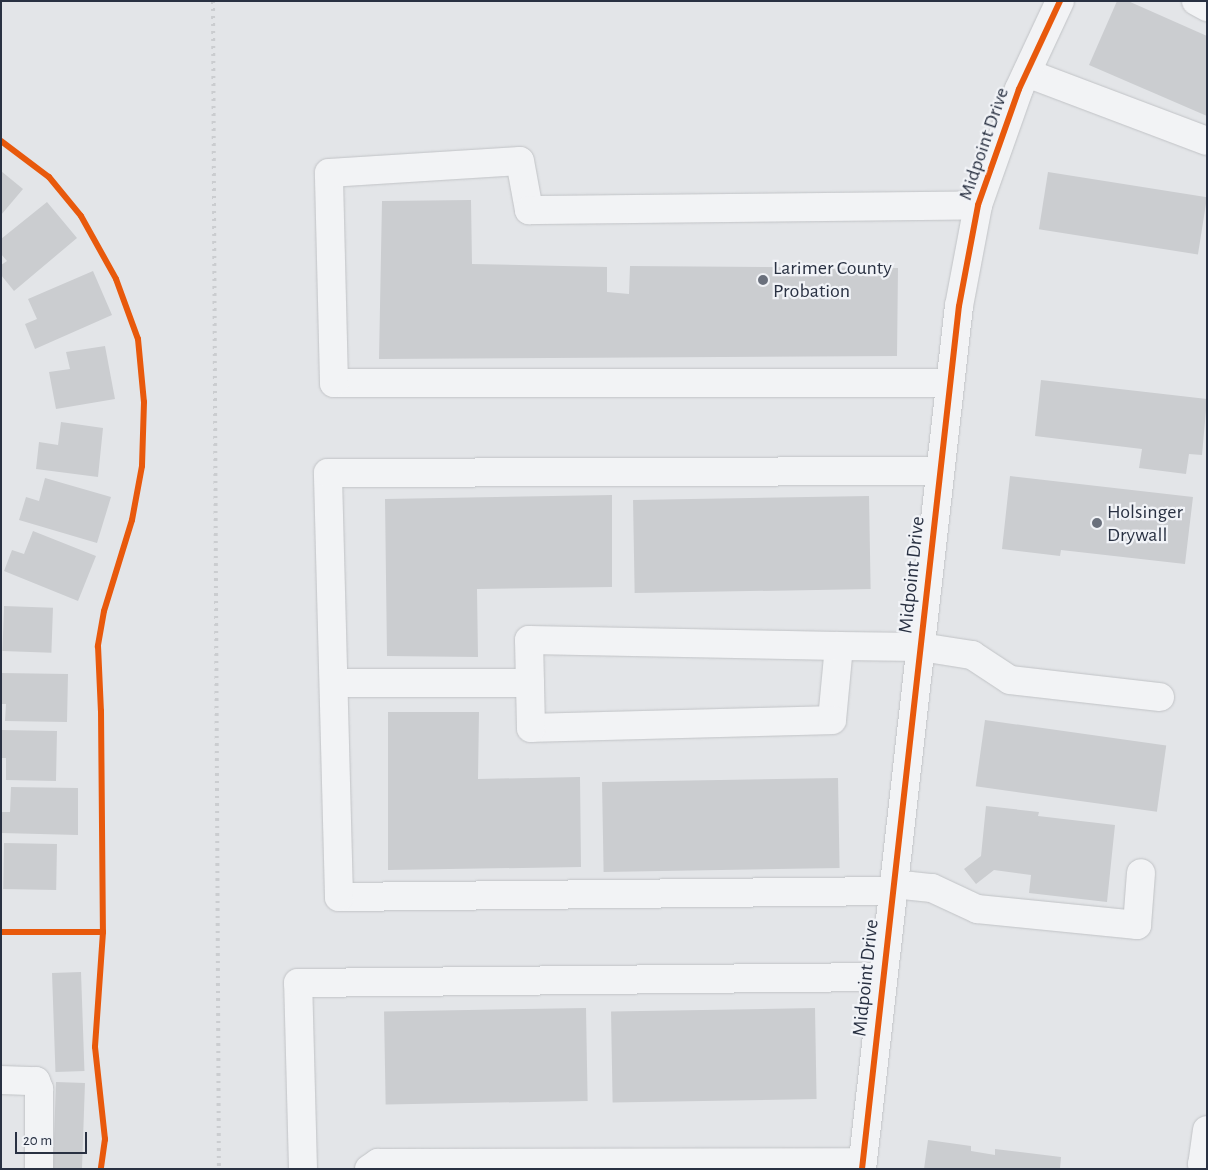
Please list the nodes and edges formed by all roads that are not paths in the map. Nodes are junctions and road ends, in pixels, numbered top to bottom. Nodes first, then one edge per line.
1 (1060, 1) edge
2 (1196, 1) edge
3 (1207, 7) edge
4 (1027, 73) junction
5 (1207, 141) edge
6 (978, 205) junction
7 (950, 383) junction
8 (940, 471) junction
9 (839, 646) junction
10 (921, 647) junction
11 (530, 683) junction
12 (335, 684) junction
13 (1160, 697) dead end
14 (1141, 873) dead end
15 (893, 887) junction
16 (882, 977) junction
17 (1, 1080) edge
18 (1207, 1130) edge
19 (800, 1165) edge
20 (862, 1165) edge
21 (1207, 1167) edge
22 (39, 1169) edge
23 (303, 1169) edge
24 (369, 1169) edge

1 - 4 street, Midpoint Drive
2 - 3 street
4 - 5 street
4 - 6 street, Midpoint Drive
6 - 7 street, Midpoint Drive
6 - 7 street
7 - 8 street, Midpoint Drive
8 - 10 street, Midpoint Drive
8 - 12 street
9 - 10 street
9 - 11 street
9 - 11 street
10 - 13 street
10 - 15 street, Midpoint Drive
11 - 12 street
12 - 15 street
14 - 15 street
15 - 16 street, Midpoint Drive
16 - 20 street, Midpoint Drive
16 - 23 street
17 - 22 street
18 - 21 street
19 - 20 street
19 - 24 street

